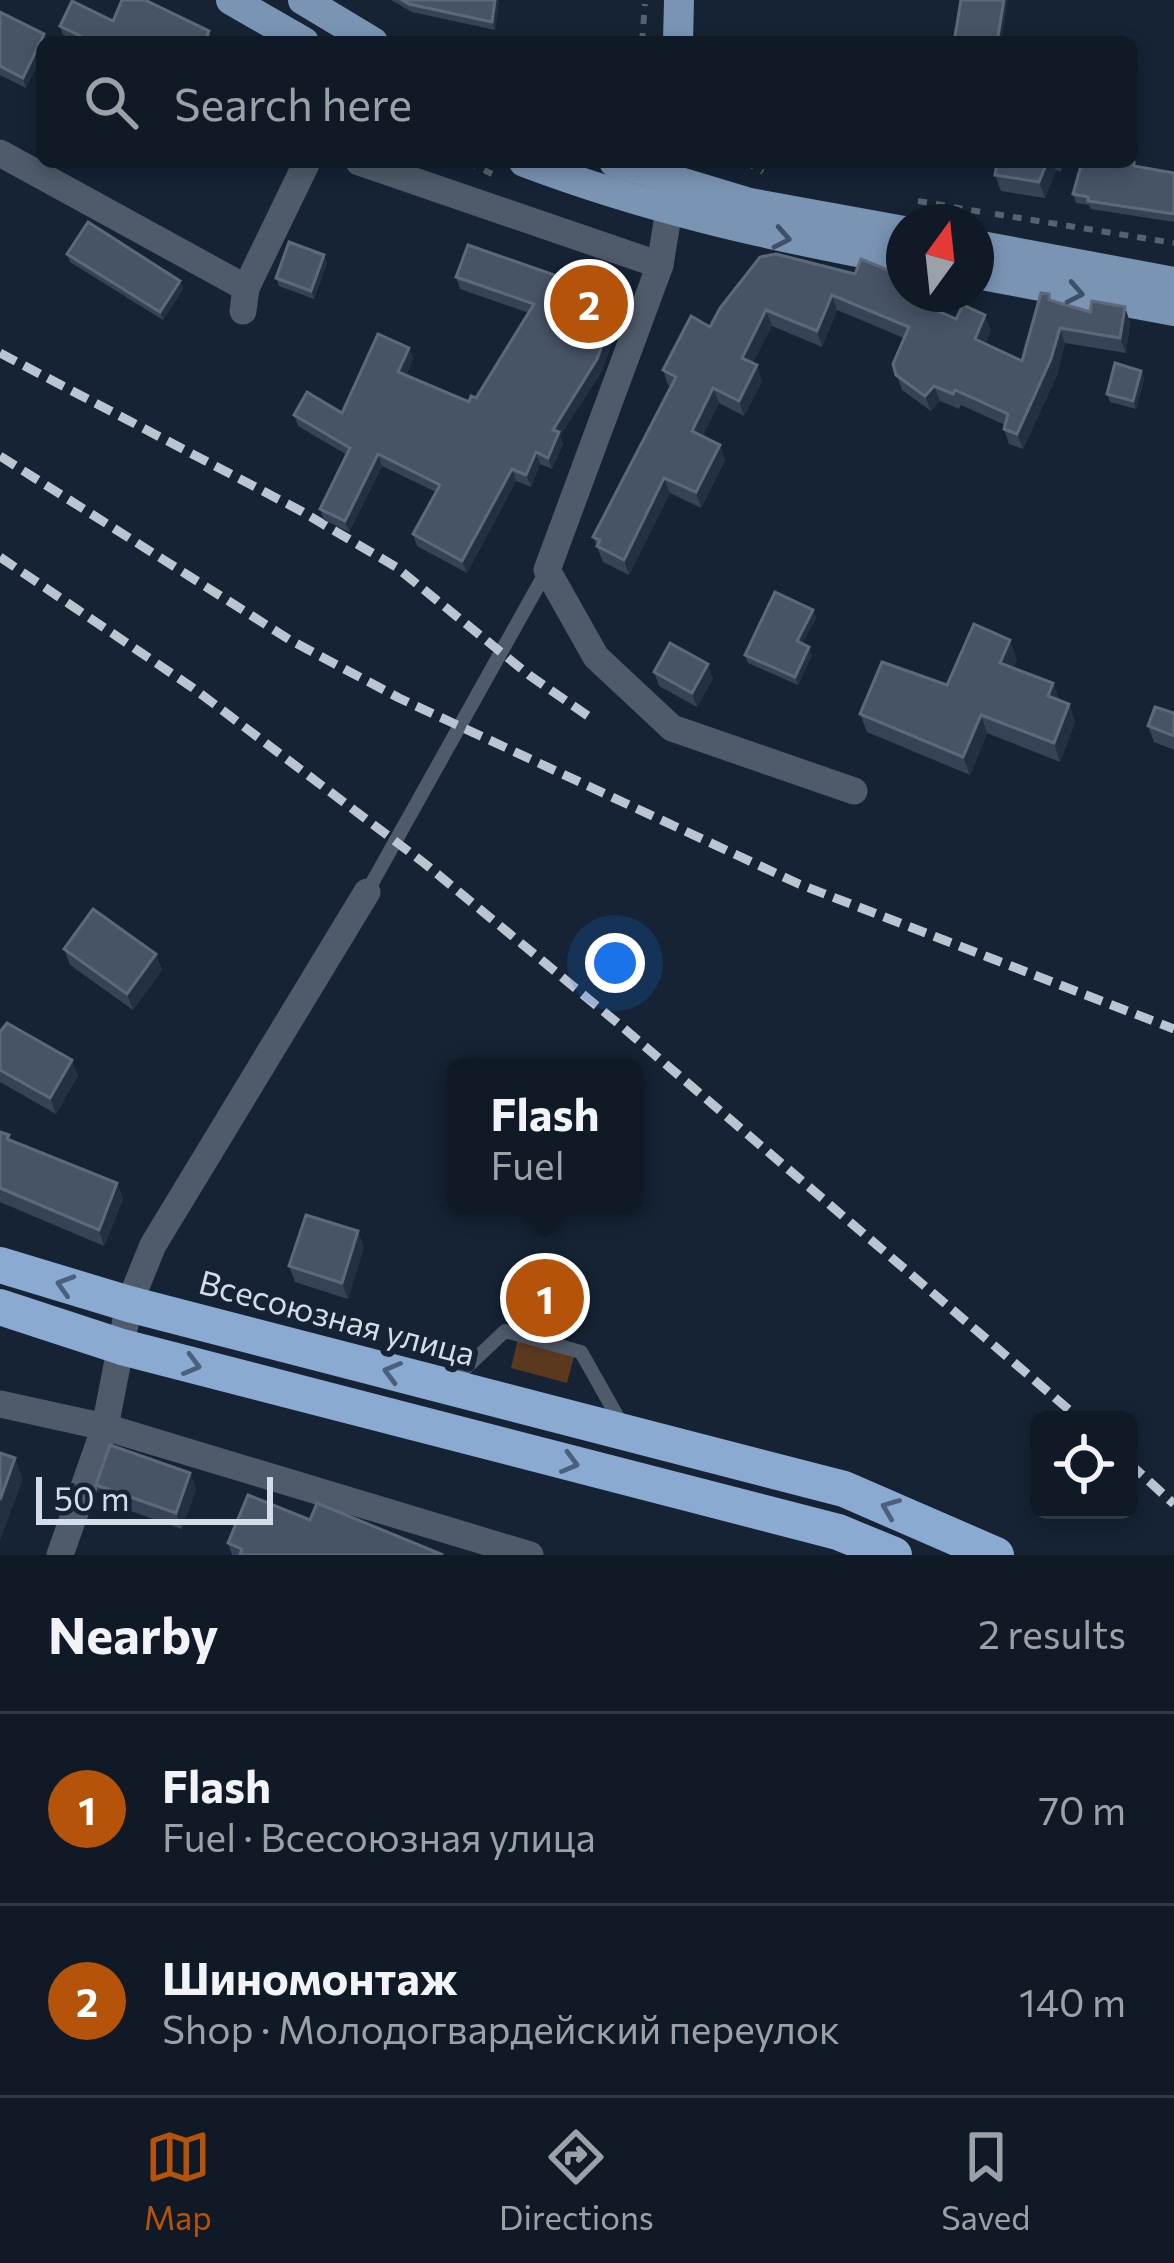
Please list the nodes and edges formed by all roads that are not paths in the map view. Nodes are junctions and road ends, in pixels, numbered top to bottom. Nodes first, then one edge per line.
1 (231, 0) edge
2 (303, 0) edge
3 (679, 0) edge
4 (294, 36) edge
5 (363, 36) edge
6 (678, 36) edge
7 (0, 153) edge
8 (304, 168) edge
9 (377, 168) edge
10 (540, 168) edge
11 (630, 168) edge
12 (671, 184) edge
13 (886, 228) edge
14 (994, 248) edge
15 (886, 258) edge
16 (660, 265) junction
17 (994, 277) edge
18 (1174, 282) edge
19 (1174, 311) edge
20 (547, 570) junction
21 (854, 791) dead end
22 (367, 892) joint
23 (0, 1265) edge
24 (129, 1304) junction
25 (0, 1307) edge
26 (122, 1347) junction
27 (446, 1387) junction
28 (0, 1404) edge
29 (105, 1427) junction
30 (626, 1433) junction
31 (60, 1555) edge
32 (530, 1555) edge
33 (894, 1555) edge
34 (997, 1555) edge

1 - 4 main road
2 - 5 main road
3 - 6 main road
7 - 8 street
9 - 16 street
10 - 12 main road
11 - 12 main road
12 - 13 main road
12 -> 15 main road
12 - 16 street
14 - 18 main road
16 - 20 street
17 -> 19 main road
20 - 21 street
20 - 22 lane
22 - 24 street
24 -> 23 highway, Всесоюзная улица
24 - 26 street
27 -> 24 highway, Всесоюзная улица
25 - 26 highway
26 - 29 street
26 -> 33 highway
27 - 30 highway, Всесоюзная улица
27 - 30 lane
28 - 29 street
29 - 31 street
29 - 32 street
34 -> 30 highway, Всесоюзная улица

